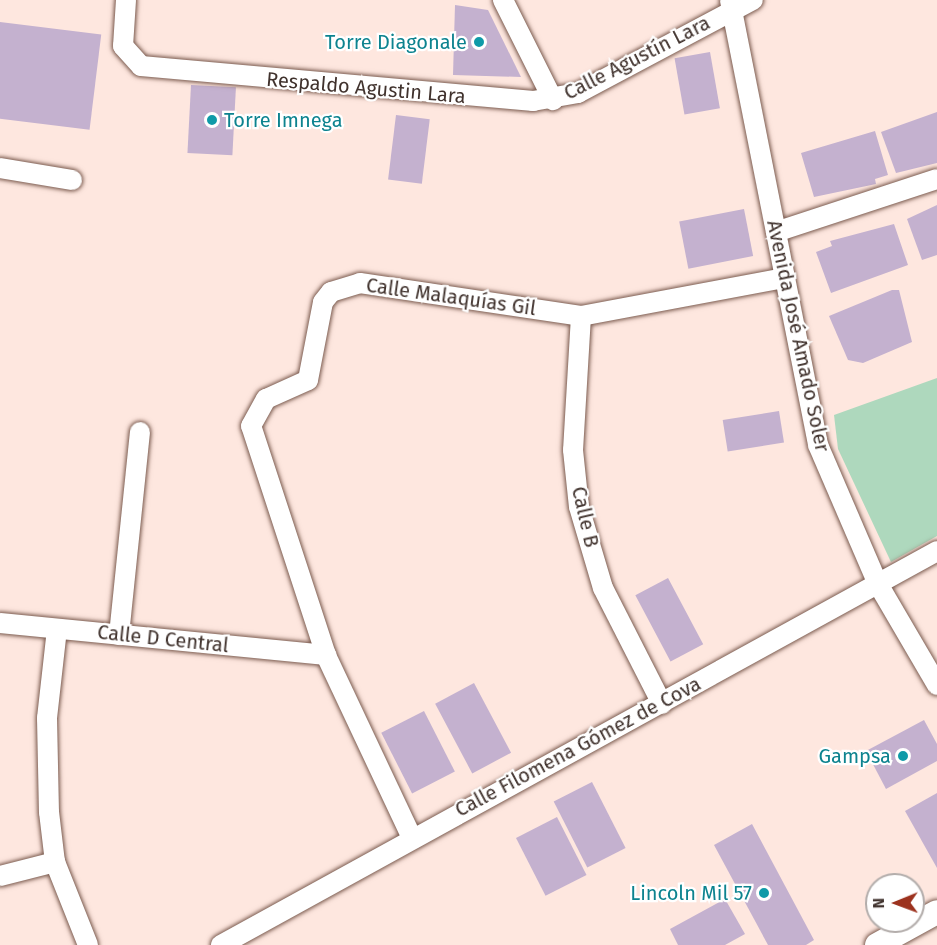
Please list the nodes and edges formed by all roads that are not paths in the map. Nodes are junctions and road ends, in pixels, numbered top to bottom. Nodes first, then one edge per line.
1 (126, 0) edge
2 (503, 0) edge
3 (753, 0) edge
4 (731, 3) edge
5 (553, 100) junction
6 (0, 168) edge
7 (937, 179) edge
8 (72, 180) dead end
9 (776, 232) junction
10 (785, 278) junction
11 (581, 316) junction
12 (140, 432) dead end
13 (937, 551) edge
14 (878, 584) junction
15 (0, 623) edge
16 (57, 629) junction
17 (119, 635) junction
18 (326, 655) junction
19 (937, 685) edge
20 (662, 704) junction
21 (411, 836) junction
22 (56, 862) junction
23 (0, 876) edge
24 (937, 912) edge
25 (88, 945) edge
26 (221, 945) edge
27 (877, 945) edge

1 - 5 street, Respaldo Agustin Lara
2 - 5 street
3 - 4 street, Calle Agustín Lara
4 - 5 street, Calle Agustín Lara
4 - 9 street, Avenida José Amado Soler
6 - 8 street
7 - 9 street
9 - 10 street, Avenida José Amado Soler
10 - 11 street, Calle Malaquías Gil
10 - 14 street, Avenida José Amado Soler
11 - 18 street, Calle Malaquías Gil
11 - 20 street, Calle B
12 - 17 street
13 - 14 street, Calle Filomena Gómez de Cova
14 - 19 street, Avenida José Amado Soler
14 - 20 street, Calle Filomena Gómez de Cova
15 - 16 street, Calle D Central
16 - 17 street, Calle D Central
16 - 22 street
17 - 18 street, Calle D Central
18 - 21 street, Calle Malaquías Gil
20 - 21 street, Calle Filomena Gómez de Cova
21 - 26 street, Calle Filomena Gómez de Cova
22 - 23 street
22 - 25 street
24 - 27 main road

